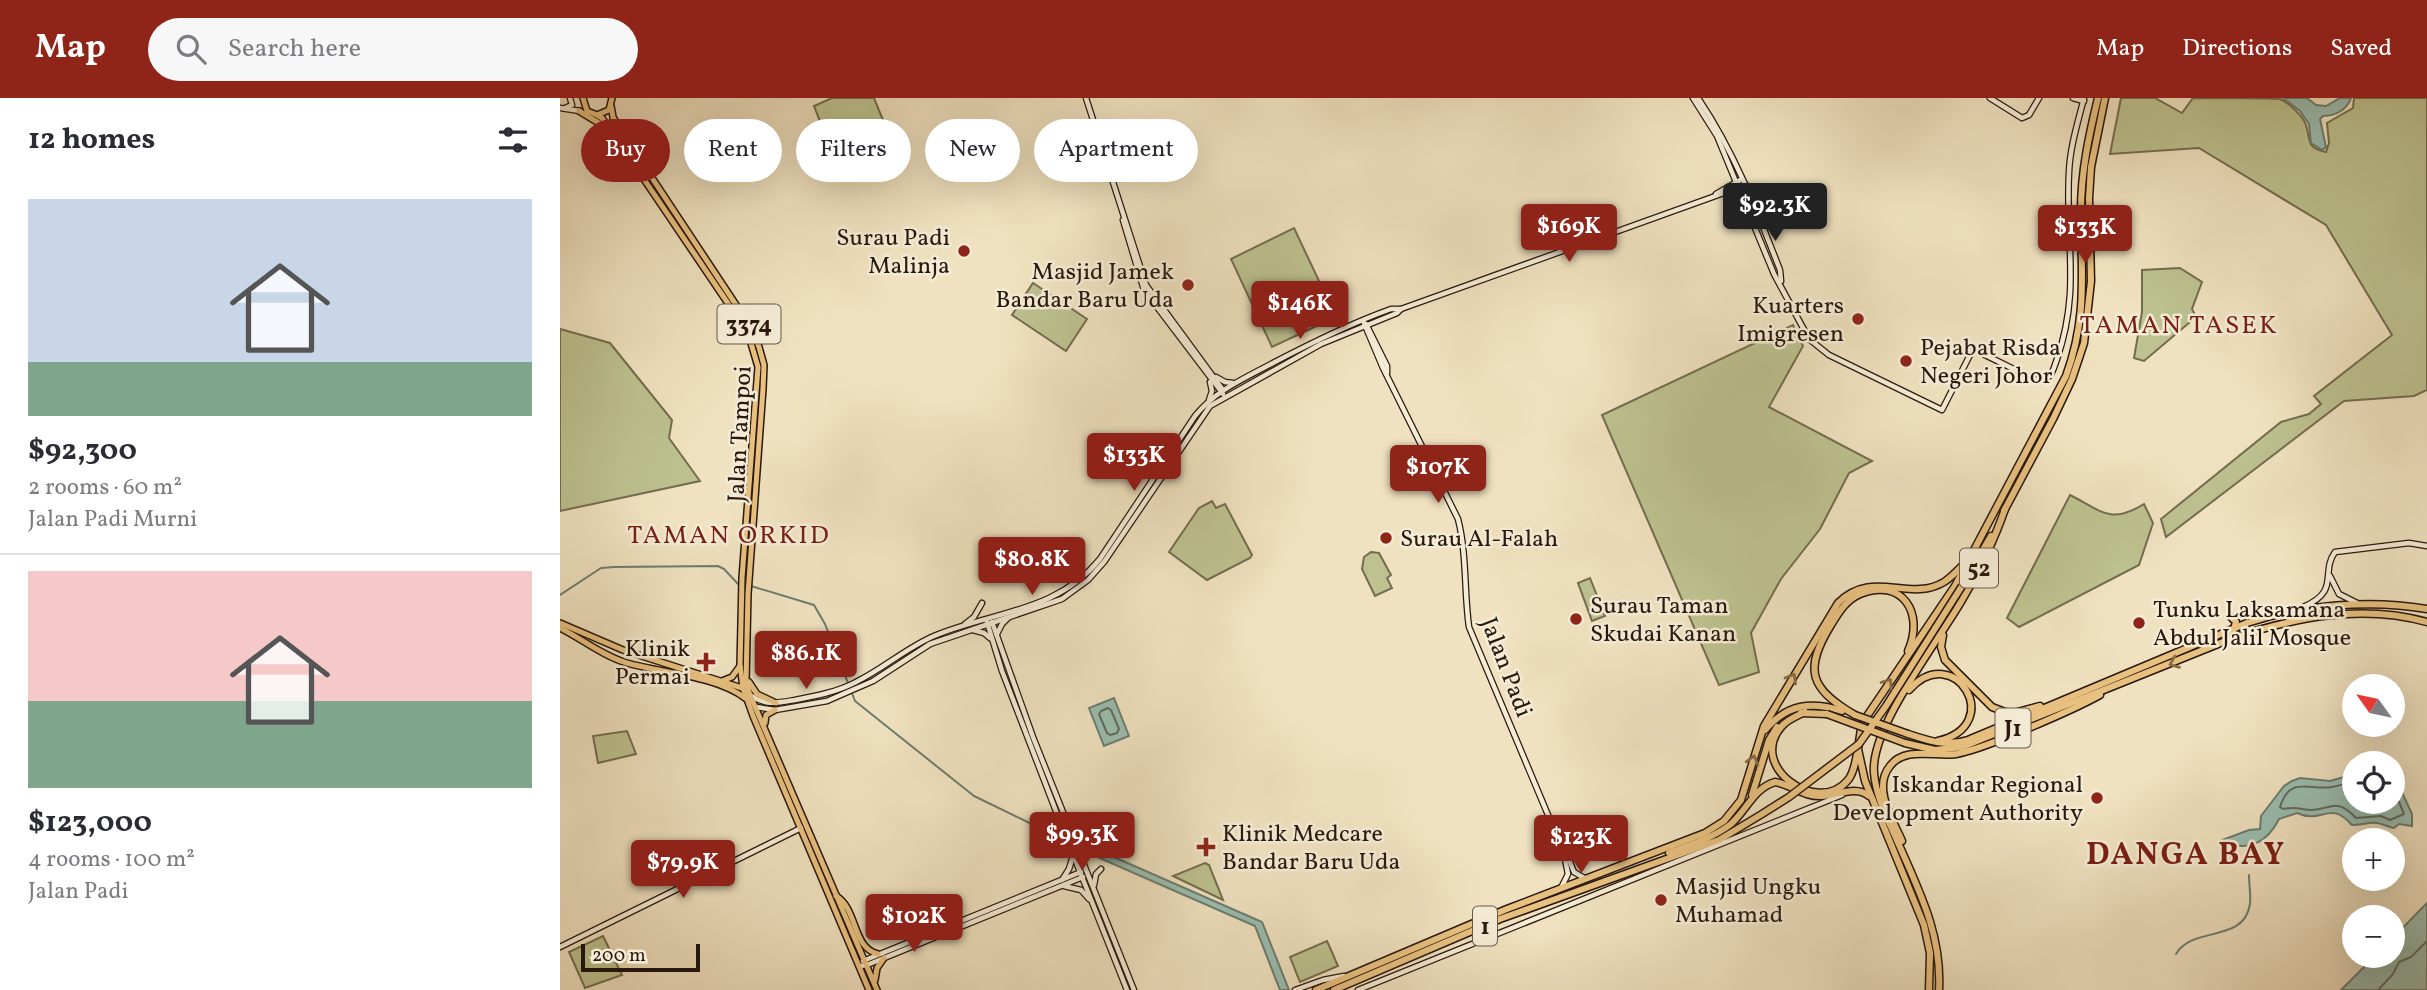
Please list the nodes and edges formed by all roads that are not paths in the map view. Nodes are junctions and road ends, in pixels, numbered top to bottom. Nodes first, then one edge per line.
1 (570, 98) edge
2 (583, 98) edge
3 (612, 98) edge
4 (1086, 98) edge
5 (1990, 98) edge
6 (2039, 98) edge
7 (2073, 98) edge
8 (2098, 98) edge
9 (2105, 98) edge
10 (1695, 99) edge
11 (2084, 100) edge
12 (611, 106) junction
13 (562, 108) edge
14 (579, 111) junction
15 (594, 114) junction
16 (593, 119) edge
17 (603, 119) edge
18 (1731, 172) junction
19 (1742, 179) junction
20 (646, 182) edge
21 (1736, 182) junction
22 (1746, 185) junction
23 (1739, 188) junction
24 (1726, 190) junction
25 (1745, 202) junction
26 (1782, 284) junction
27 (1398, 309) junction
28 (1382, 320) junction
29 (1365, 326) junction
30 (1335, 331) junction
31 (1373, 337) junction
32 (1387, 374) junction
33 (1210, 376) junction
34 (1236, 382) junction
35 (1250, 383) junction
36 (1222, 392) junction
37 (1208, 401) junction
38 (1215, 402) junction
39 (2005, 509) junction
40 (2427, 546) edge
41 (1974, 550) junction
42 (2330, 575) junction
43 (746, 579) junction
44 (745, 595) junction
45 (982, 603) dead end
46 (2364, 605) junction
47 (2427, 609) edge
48 (2289, 613) junction
49 (1010, 617) junction
50 (2231, 617) dead end
51 (989, 621) junction
52 (2427, 622) edge
53 (560, 623) edge
54 (1947, 623) junction
55 (962, 626) junction
56 (560, 628) edge
57 (972, 629) junction
58 (2234, 629) junction
59 (997, 635) junction
60 (993, 641) junction
61 (623, 650) junction
62 (746, 651) junction
63 (620, 660) junction
64 (1902, 662) junction
65 (740, 665) junction
66 (722, 681) junction
67 (855, 686) junction
68 (2118, 686) junction
69 (726, 688) junction
70 (743, 688) junction
71 (748, 697) junction
72 (1900, 700) junction
73 (2062, 700) junction
74 (775, 706) junction
75 (753, 710) junction
76 (1826, 710) junction
77 (1805, 712) junction
78 (1855, 715) junction
79 (765, 726) junction
80 (1759, 737) junction
81 (1933, 742) junction
82 (1858, 749) junction
83 (1846, 793) junction
84 (1873, 801) junction
85 (1747, 806) junction
86 (803, 827) junction
87 (1073, 851) junction
88 (1564, 853) junction
89 (1908, 865) junction
90 (1640, 868) junction
91 (1101, 869) dead end
92 (1085, 874) junction
93 (1586, 878) junction
94 (1062, 883) junction
95 (1560, 888) junction
96 (1094, 889) junction
97 (836, 896) junction
98 (1092, 902) junction
99 (560, 947) edge
100 (878, 954) junction
101 (884, 958) junction
102 (863, 963) junction
103 (1349, 976) junction
104 (1939, 988) edge
105 (874, 989) edge
106 (1127, 990) edge
107 (1133, 990) edge
108 (1295, 990) edge
109 (1316, 990) edge
110 (1334, 990) edge
111 (1358, 990) edge
112 (1929, 990) edge

1 - 13 street
2 - 15 main road, 3374
3 - 12 main road
4 - 33 street
5 - 6 street
7 - 11 street
8 - 41 highway, 1
9 - 39 highway, 1
10 - 18 street
10 - 19 street
11 - 26 street
12 - 15 main road
12 - 43 main road, Jalan Tampoi / 3374
13 - 14 street
14 - 15 street
14 - 16 main road
15 - 17 main road, Jalan Tampoi / 3374
18 - 21 street
18 - 24 street
19 - 21 street
19 - 22 street
20 - 43 main road, Jalan Tampoi / 3374
21 - 23 street
21 - 24 street
22 - 23 street
22 - 26 street
23 - 24 street
23 - 25 street
24 - 25 street
24 - 27 street
25 - 26 street
27 - 28 street
27 - 29 street
27 - 30 street
28 - 29 street
28 - 31 street
29 - 30 street
29 - 31 street, Jalan Padi
29 - 32 street, Jalan Padi
29 - 35 street
30 - 34 street
31 - 32 street, Jalan Padi
32 - 88 street, Jalan Padi
33 - 34 street
33 - 36 street
33 - 37 street
34 - 36 street
35 - 36 street
35 - 38 street
36 - 37 street
36 - 38 street
37 - 51 street
38 - 49 street
39 - 54 highway, 52
39 - 90 highway, 1, bridge
40 - 42 street
41 - 64 highway, 52
80 -> 41 highway, 1
42 - 46 street
42 - 48 street
43 - 44 main road, Jalan Tampoi / 3374
44 - 62 main road, Jalan Tampoi / 3374
44 - 65 main road, Jalan Tampoi / 3374
45 - 55 street
46 - 47 highway, J1
46 - 48 highway, J1
48 - 58 highway, J1
49 - 51 street
49 - 59 street
50 - 58 highway
51 - 55 street
51 - 57 street
51 - 59 street
51 - 60 street
52 -> 68 highway, J1
53 - 61 main road
54 - 72 highway, 52
54 - 73 highway
55 - 67 street
56 - 63 main road
57 - 60 street
57 - 67 street
58 - 73 highway, J1
59 - 92 street
60 - 87 street
61 - 63 main road
61 - 66 main road
62 - 71 main road, Jalan Tampoi / 3374
62 - 74 main road
63 - 69 main road
64 - 78 highway
82 -> 64 highway, 52
65 - 66 main road
65 - 70 main road, Jalan Tampoi / 3374
66 - 70 main road
67 - 74 street
68 - 76 highway, J1, bridge
68 - 89 highway
69 - 71 main road
69 - 75 main road
70 - 71 main road, Jalan Tampoi / 3374
71 - 74 street
71 - 75 main road, Jalan Tampoi / 3374
72 - 81 highway
72 - 89 highway, 52
73 - 81 highway, J1
74 - 75 street
74 - 79 main road
75 - 79 main road, Jalan Tampoi / 3374
75 - 86 main road, Jalan Tampoi / 3374
76 - 77 highway, J1
76 - 78 highway
76 - 80 highway
77 - 82 highway
77 - 85 highway
78 - 81 highway, J1, bridge
79 - 86 main road, Jalan Tampoi / 3374
93 -> 80 highway, 1
82 - 84 highway, 52
83 - 84 highway
83 - 85 highway
83 - 111 street
84 - 112 highway, 52
85 - 90 highway
86 - 97 main road, Jalan Tampoi / 3374
86 - 99 street
86 - 102 main road, Jalan Tampoi / 3374
87 - 92 street
87 - 94 street
88 - 93 street, Jalan Padi
88 - 95 street, Jalan Padi
89 - 104 highway, 52
90 - 110 highway, 1
91 - 96 street
92 - 94 street
92 - 96 street
92 - 98 street
93 - 95 highway, 1
94 - 98 street
94 - 100 street
94 - 101 street
95 - 103 highway, 1
96 - 107 street
97 - 100 main road
97 - 102 main road, Jalan Tampoi / 3374
98 - 106 street
100 - 102 street
101 - 102 street
101 - 105 main road
102 - 105 main road, Jalan Tampoi / 3374
103 - 108 street
103 - 109 highway, 1

